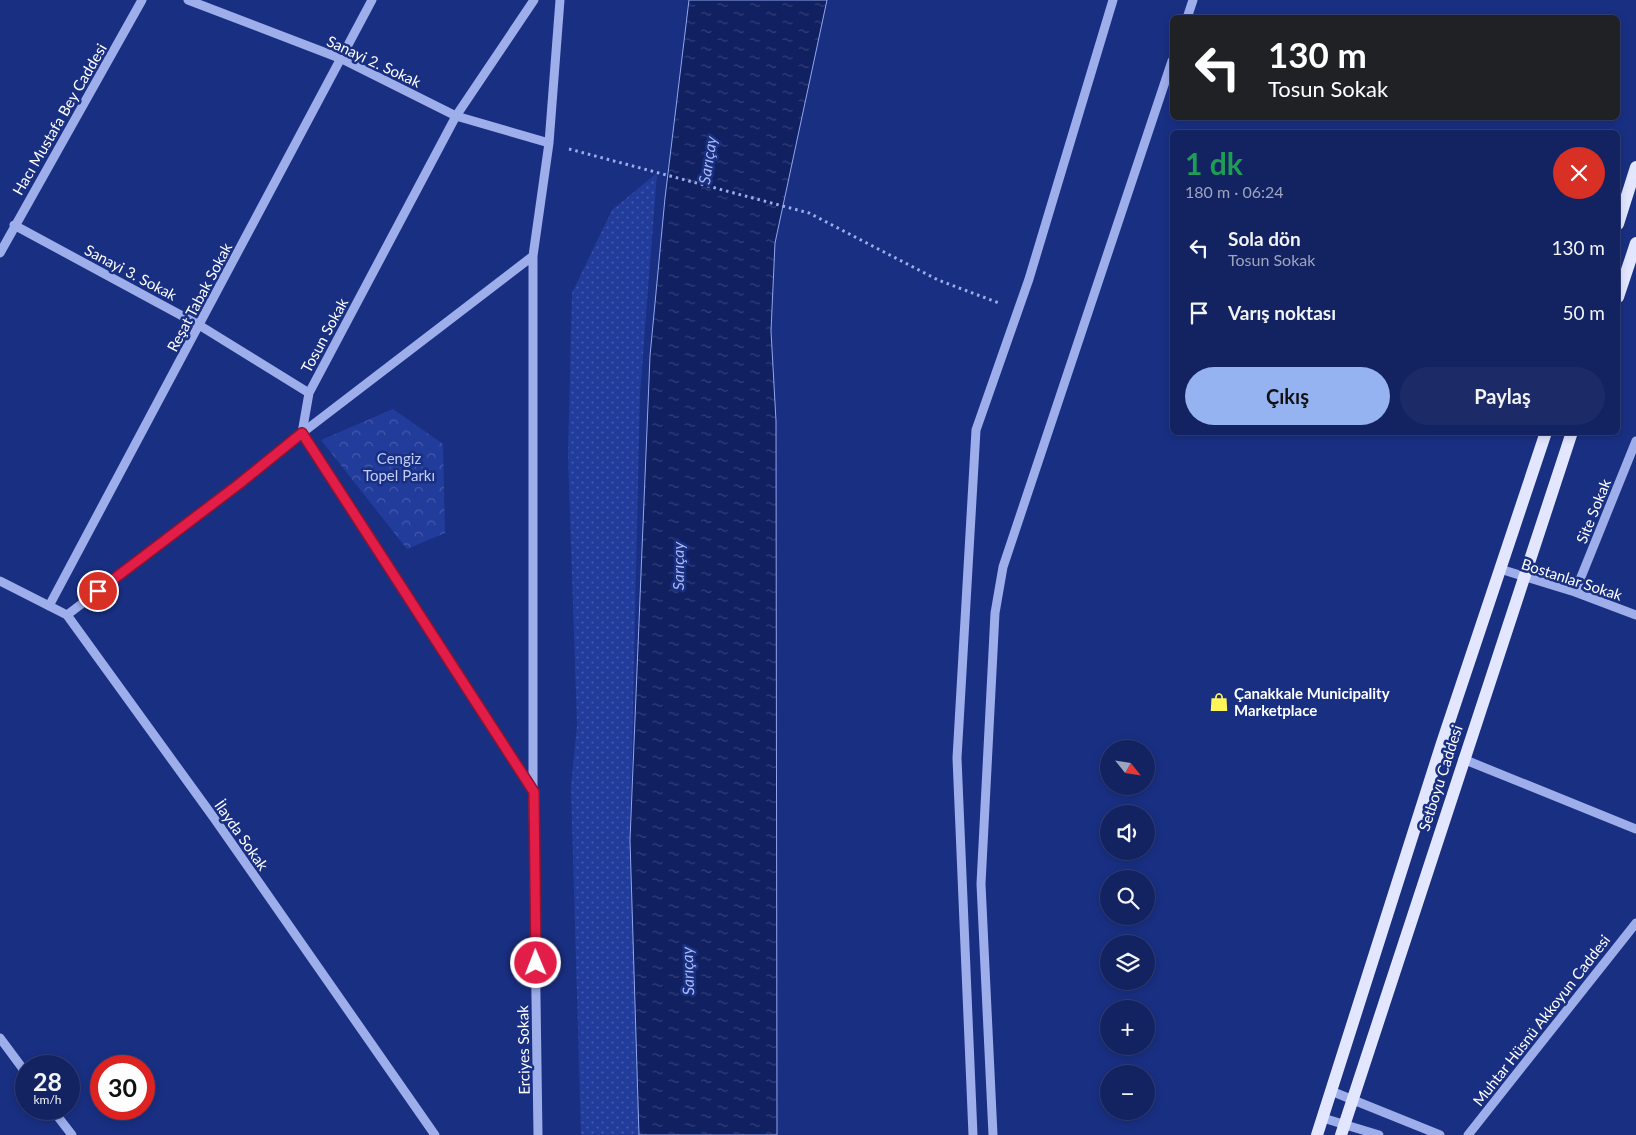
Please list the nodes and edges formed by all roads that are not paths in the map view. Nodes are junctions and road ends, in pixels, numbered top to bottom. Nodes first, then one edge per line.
1 (142, 0) edge
2 (188, 0) edge
3 (372, 0) edge
4 (534, 0) edge
5 (560, 0) edge
6 (1114, 0) edge
7 (1193, 0) edge
8 (1188, 15) edge
9 (342, 59) junction
10 (1170, 67) edge
11 (456, 116) junction
12 (549, 143) junction
13 (1636, 167) edge
14 (1620, 218) edge
15 (14, 225) junction
16 (1636, 243) edge
17 (0, 252) edge
18 (534, 256) junction
19 (1620, 291) edge
20 (199, 325) junction
21 (309, 393) junction
22 (302, 433) junction
23 (1545, 435) edge
24 (1571, 435) edge
25 (1636, 441) edge
26 (1500, 569) junction
27 (1523, 578) junction
28 (0, 581) edge
29 (1575, 592) junction
30 (49, 606) junction
31 (67, 615) junction
32 (1636, 615) edge
33 (1463, 759) junction
34 (534, 792) junction
35 (1636, 829) edge
36 (1636, 923) edge
37 (0, 1038) edge
38 (15, 1058) edge
39 (1331, 1090) junction
40 (1354, 1099) junction
41 (1323, 1118) junction
42 (60, 1120) edge
43 (1343, 1130) edge
44 (72, 1135) edge
45 (435, 1135) edge
46 (538, 1135) edge
47 (973, 1135) edge
48 (993, 1135) edge
49 (1317, 1135) edge
50 (1378, 1135) edge
51 (1440, 1135) edge
52 (1468, 1135) edge

1 - 15 street, Hacı Mustafa Bey Caddesi
2 - 9 street, Sanayi 2. Sokak
3 - 9 street, Reşat Tabak Sokak
4 - 11 street, Tosun Sokak
5 - 12 street, Erciyes Sokak
6 - 47 street
7 - 8 street
9 - 11 street, Sanayi 2. Sokak
9 - 20 street, Reşat Tabak Sokak
10 - 48 street
11 - 12 street, Sanayi 2. Sokak
11 - 21 street, Tosun Sokak
12 - 18 street, Erciyes Sokak
13 - 14 main road
15 - 17 street, Hacı Mustafa Bey Caddesi
15 - 20 street, Sanayi 3. Sokak
16 - 19 main road
18 - 22 street
18 - 34 street, Erciyes Sokak
20 - 21 street, Sanayi 3. Sokak
20 - 30 street, Reşat Tabak Sokak
21 - 22 street, Tosun Sokak
22 - 31 street
22 - 34 street
23 - 26 main road, Setboyu Caddesi
24 - 27 main road, Setboyu Caddesi
25 - 29 street, Site Sokak
26 - 27 street, Bostanlar Sokak
26 - 39 main road, Setboyu Caddesi
27 - 29 street, Bostanlar Sokak
27 - 33 main road, Setboyu Caddesi
28 - 30 street, İlayda Sokak
29 - 32 street, Bostanlar Sokak
30 - 31 street, İlayda Sokak
31 - 45 street, İlayda Sokak
33 - 35 street
33 - 40 main road, Setboyu Caddesi
34 - 46 street, Erciyes Sokak
36 - 52 street, Muhtar Hüsnü Akkoyun Caddesi
37 - 38 street
39 - 40 street
39 - 41 main road, Setboyu Caddesi
40 - 43 main road, Setboyu Caddesi
40 - 51 street
41 - 43 street
41 - 49 main road, Setboyu Caddesi
42 - 44 street
43 - 50 street

